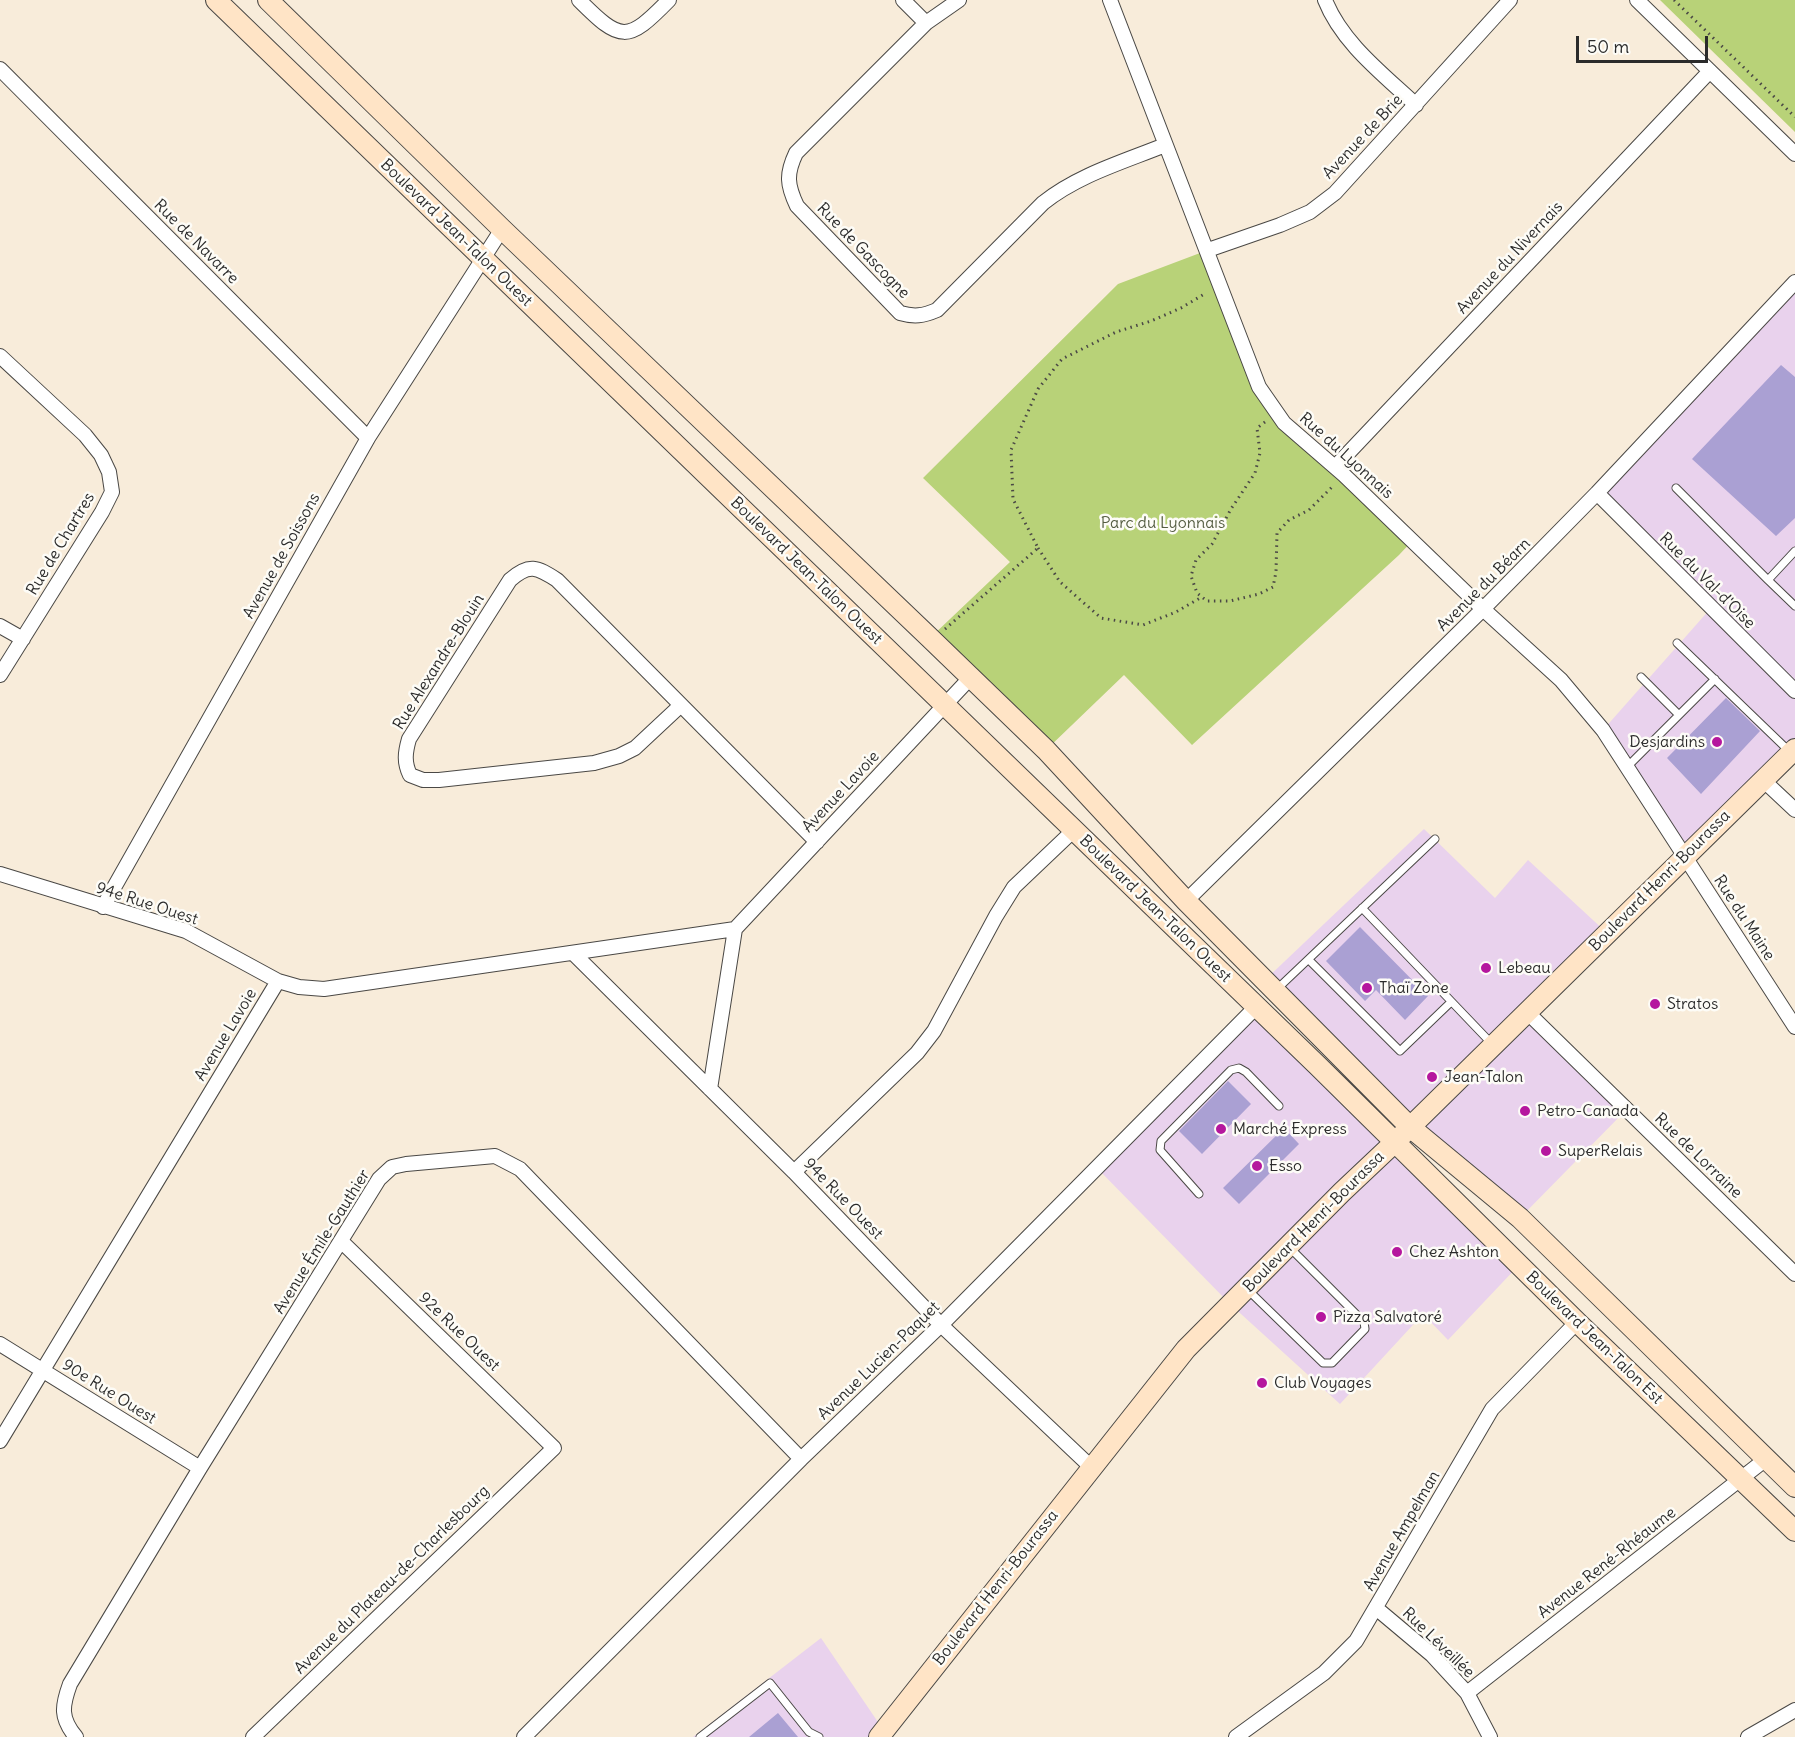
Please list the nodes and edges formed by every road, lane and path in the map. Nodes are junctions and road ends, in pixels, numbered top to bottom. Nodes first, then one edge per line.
1 (216, 0) edge
2 (268, 0) edge
3 (579, 0) edge
4 (669, 0) edge
5 (903, 0) edge
6 (959, 0) edge
7 (1110, 0) edge
8 (1325, 0) edge
9 (1510, 0) edge
10 (1637, 0) edge
11 (1674, 0) edge
12 (926, 23) junction
13 (0, 69) edge
14 (1710, 71) junction
15 (1416, 105) junction
16 (1795, 117) edge
17 (1165, 145) junction
18 (1795, 154) edge
19 (502, 229) junction
20 (1208, 250) junction
21 (483, 260) junction
22 (1795, 282) edge
23 (1221, 285) junction
24 (0, 356) edge
25 (1278, 413) junction
26 (368, 438) junction
27 (1340, 471) junction
28 (1676, 488) dead end
29 (1597, 494) junction
30 (1038, 548) junction
31 (1795, 551) edge
32 (1768, 580) junction
33 (1202, 597) junction
34 (1795, 606) edge
35 (1483, 609) junction
36 (0, 626) edge
37 (23, 639) junction
38 (933, 640) junction
39 (1677, 644) dead end
40 (0, 675) edge
41 (971, 677) junction
42 (1641, 677) dead end
43 (1715, 679) junction
44 (1795, 691) edge
45 (944, 705) junction
46 (680, 706) junction
47 (1679, 715) junction
48 (1793, 751) edge
49 (1626, 768) junction
50 (1763, 780) junction
51 (1795, 810) edge
52 (1074, 830) junction
53 (1435, 839) dead end
54 (817, 842) junction
55 (1684, 858) junction
56 (0, 874) edge
57 (1186, 901) junction
58 (103, 907) junction
59 (1362, 908) junction
60 (735, 929) junction
61 (573, 953) junction
62 (1309, 960) junction
63 (278, 981) junction
64 (1276, 990) junction
65 (1451, 1002) junction
66 (1256, 1007) junction
67 (1527, 1012) junction
68 (1795, 1027) edge
69 (1493, 1045) junction
70 (711, 1089) junction
71 (1279, 1106) dead end
72 (1410, 1127) junction
73 (1395, 1142) junction
74 (794, 1172) junction
75 (1199, 1194) dead end
76 (341, 1241) junction
77 (1288, 1246) junction
78 (1795, 1274) edge
79 (1246, 1288) junction
80 (1577, 1322) junction
81 (940, 1325) junction
82 (0, 1344) edge
83 (42, 1371) junction
84 (0, 1441) edge
85 (555, 1448) joint
86 (1766, 1459) junction
87 (801, 1460) junction
88 (1091, 1467) junction
89 (200, 1468) junction
90 (1742, 1479) junction
91 (1795, 1487) edge
92 (1795, 1531) edge
93 (1376, 1608) junction
94 (1467, 1693) junction
95 (1795, 1710) edge
96 (76, 1737) edge
97 (253, 1737) edge
98 (524, 1737) edge
99 (700, 1737) edge
100 (819, 1737) edge
101 (879, 1737) edge
102 (1236, 1737) edge
103 (1490, 1737) edge
104 (1748, 1737) edge

1 - 21 street, Boulevard Jean-Talon Ouest
2 - 19 street, Boulevard Jean-Talon Ouest
3 - 4 street
5 - 12 street
6 - 12 street, Rue de Gascogne
7 - 17 street, Rue du Lyonnais
8 - 15 street
9 - 15 street, Avenue de Brie
10 - 14 street
11 - 16 path
12 - 17 street, Rue de Gascogne
13 - 26 street, Rue de Navarre
14 - 18 street
14 - 27 street, Avenue du Nivernais
15 - 20 street, Avenue de Brie
17 - 20 street, Rue du Lyonnais
19 - 21 street, Avenue de Soissons
19 - 38 street, Boulevard Jean-Talon Ouest
20 - 23 street, Rue du Lyonnais
21 - 26 street, Avenue de Soissons
21 - 45 street, Boulevard Jean-Talon Ouest
22 - 29 street, Avenue du Béarn
23 - 25 street, Rue du Lyonnais
23 - 30 path
24 - 37 street, Rue de Chartres
25 - 27 street, Rue du Lyonnais
25 - 33 path
26 - 58 street, Avenue de Soissons
27 - 33 path
27 - 35 street, Rue du Lyonnais
28 - 32 lane
29 - 35 street, Avenue du Béarn
29 - 44 street, Rue du Val-d'Oise
30 - 33 path
30 - 38 path
31 - 32 lane
32 - 34 lane
35 - 49 street, Rue du Lyonnais
35 - 57 street, Avenue du Béarn
36 - 37 street
37 - 40 street, Rue de Chartres
38 - 41 street, Boulevard Jean-Talon Ouest
39 - 43 lane
41 - 45 street, Avenue Lavoie
41 - 57 street, Boulevard Jean-Talon Ouest
42 - 47 lane
43 - 47 lane
43 - 48 lane
45 - 52 street, Boulevard Jean-Talon Ouest
45 - 54 street, Avenue Lavoie
46 - 46 street, Rue Alexandre-Blouin
46 - 54 street, Rue Alexandre-Blouin
47 - 49 lane
48 - 50 street, Boulevard Henri-Bourassa
49 - 55 street, Rue du Lyonnais
50 - 51 street
50 - 55 street, Boulevard Henri-Bourassa
52 - 66 street, Boulevard Jean-Talon Ouest
52 - 74 street
53 - 59 lane
54 - 60 street, Avenue Lavoie
55 - 67 street, Boulevard Henri-Bourassa
55 - 68 street, Rue du Maine
56 - 58 street, 94e Rue Ouest
57 - 64 street, Boulevard Jean-Talon Ouest
58 - 63 street, 94e Rue Ouest
59 - 62 lane
59 - 65 lane
60 - 61 street, Avenue Lavoie
60 - 70 street
61 - 63 street, Avenue Lavoie
61 - 70 street, 94e Rue Ouest
62 - 64 lane
62 - 65 lane
63 - 83 street, Avenue Lavoie
64 - 72 street, Boulevard Jean-Talon Ouest
65 - 69 lane
66 - 73 street, Boulevard Jean-Talon Ouest
66 - 81 street, Avenue Lucien-Paquet
67 - 69 street, Boulevard Henri-Bourassa
67 - 78 street, Rue de Lorraine
69 - 72 street, Boulevard Henri-Bourassa
70 - 74 street, 94e Rue Ouest
71 - 75 lane
72 - 73 street, Boulevard Henri-Bourassa
72 - 86 street, Boulevard Jean-Talon Est
73 - 77 street, Boulevard Henri-Bourassa
73 - 80 street, Boulevard Jean-Talon Est
74 - 81 street, 94e Rue Ouest
76 - 85 street, 92e Rue Ouest
76 - 87 street, Avenue Émile-Gauthier
76 - 89 street, Avenue Émile-Gauthier
77 - 79 street, Boulevard Henri-Bourassa
77 - 79 lane
79 - 88 street, Boulevard Henri-Bourassa
80 - 90 street, Boulevard Jean-Talon Est
80 - 93 street, Avenue Ampelman
81 - 87 street, Avenue Lucien-Paquet
81 - 88 street, 94e Rue Ouest
82 - 83 street, 90e Rue Ouest
83 - 84 street, Avenue Lavoie
83 - 89 street, 90e Rue Ouest
85 - 97 street, Avenue du Plateau-de-Charlesbourg
86 - 90 street, Avenue René-Rhéaume
86 - 91 street, Boulevard Jean-Talon Est
87 - 98 street, Avenue Lucien-Paquet
88 - 101 street, Boulevard Henri-Bourassa
89 - 96 street, Avenue Émile-Gauthier
90 - 92 street, Boulevard Jean-Talon Est
90 - 94 street, Avenue René-Rhéaume
93 - 94 street, Rue Léveillée
93 - 102 street, Avenue Ampelman
94 - 103 street, Rue Léveillée
95 - 104 street
99 - 100 lane

